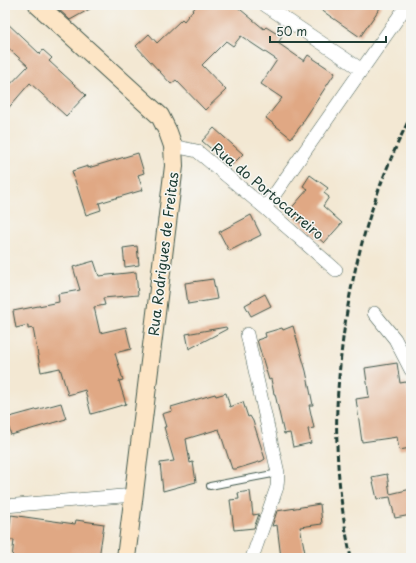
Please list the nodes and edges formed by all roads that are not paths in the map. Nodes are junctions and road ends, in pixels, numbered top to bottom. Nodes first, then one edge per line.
1 (38, 5) edge
2 (264, 5) edge
3 (407, 5) edge
4 (362, 70) junction
5 (173, 146) junction
6 (265, 208) junction
7 (336, 270) dead end
8 (374, 313) dead end
9 (247, 334) dead end
10 (411, 370) edge
11 (278, 473) junction
12 (210, 486) dead end
13 (134, 495) junction
14 (5, 506) edge
15 (126, 558) edge
16 (252, 558) edge

1 - 5 main road, Rua Rodrigues de Freitas
2 - 4 street
3 - 4 street
4 - 6 street
5 - 6 street, Rua do Portocarreiro
5 - 13 main road, Rua Rodrigues de Freitas
6 - 7 street, Rua do Portocarreiro
8 - 10 street
9 - 11 street
11 - 12 lane
11 - 16 street
13 - 14 street
13 - 15 main road, Rua Rodrigues de Freitas

